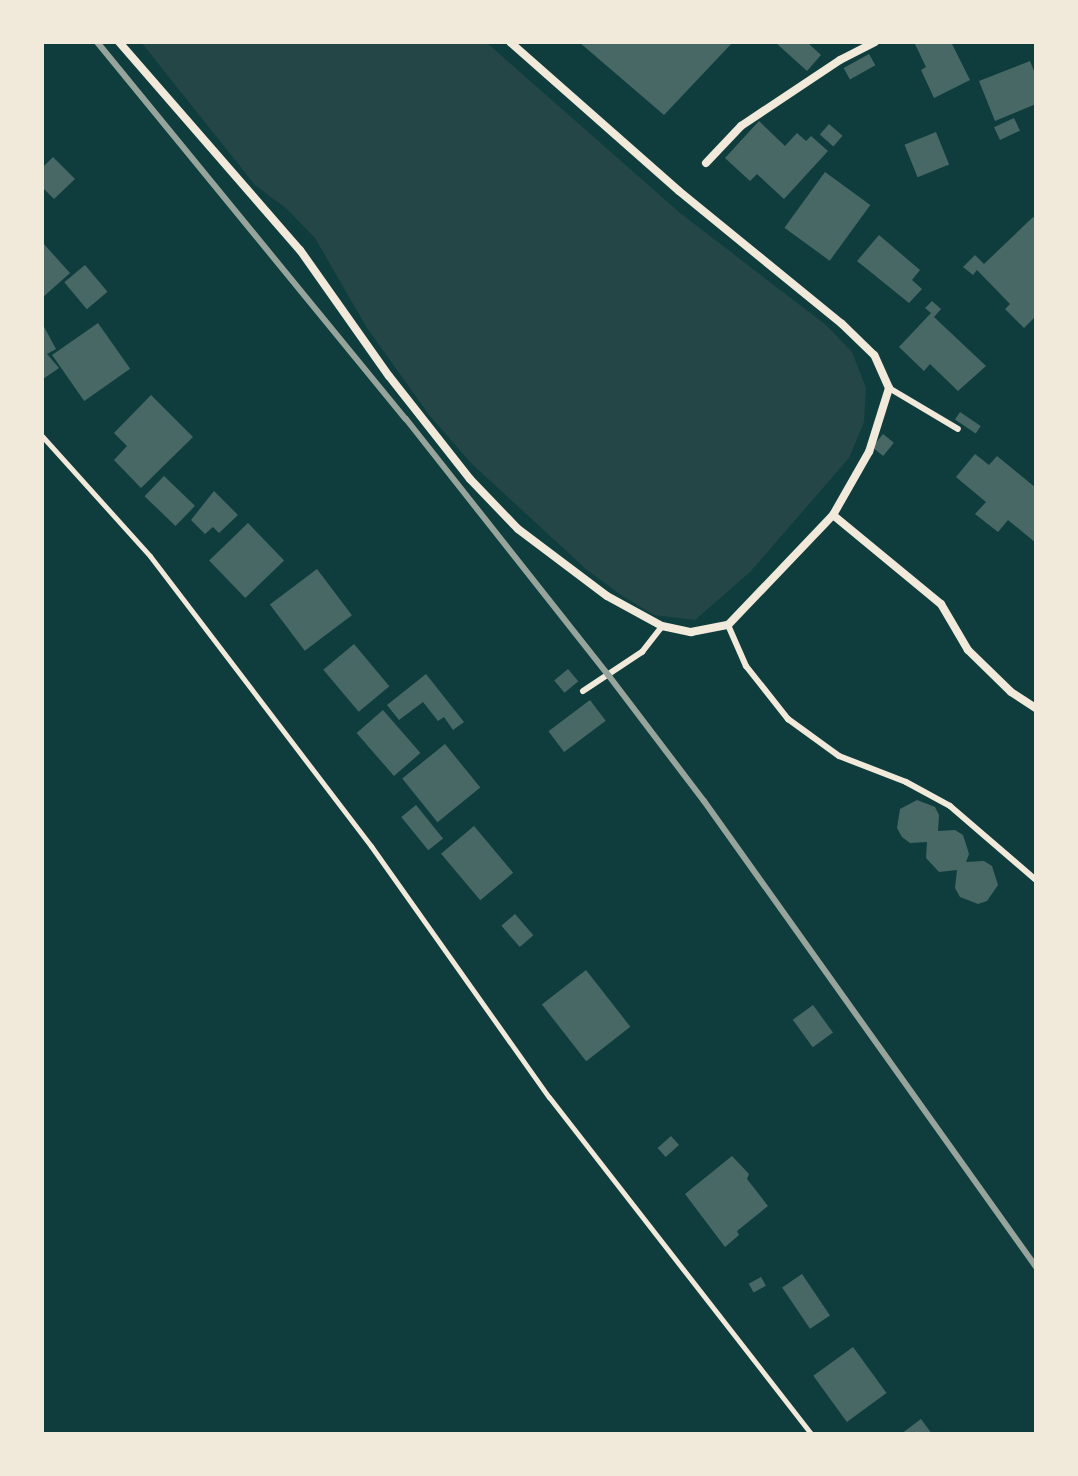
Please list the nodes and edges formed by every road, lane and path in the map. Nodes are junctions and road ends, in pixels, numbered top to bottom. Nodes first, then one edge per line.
1 (119, 42) edge
2 (510, 42) edge
3 (875, 42) edge
4 (706, 163) dead end
5 (889, 388) junction
6 (958, 429) dead end
7 (42, 436) edge
8 (833, 515) junction
9 (728, 625) junction
10 (662, 626) junction
11 (583, 691) dead end
12 (1036, 708) edge
13 (1036, 880) edge
14 (811, 1434) edge

1 - 10 street
2 - 5 street
3 - 4 street
5 - 6 lane
5 - 8 street
7 - 14 path
8 - 9 street
8 - 12 street
9 - 10 street
9 - 13 lane
10 - 11 lane

